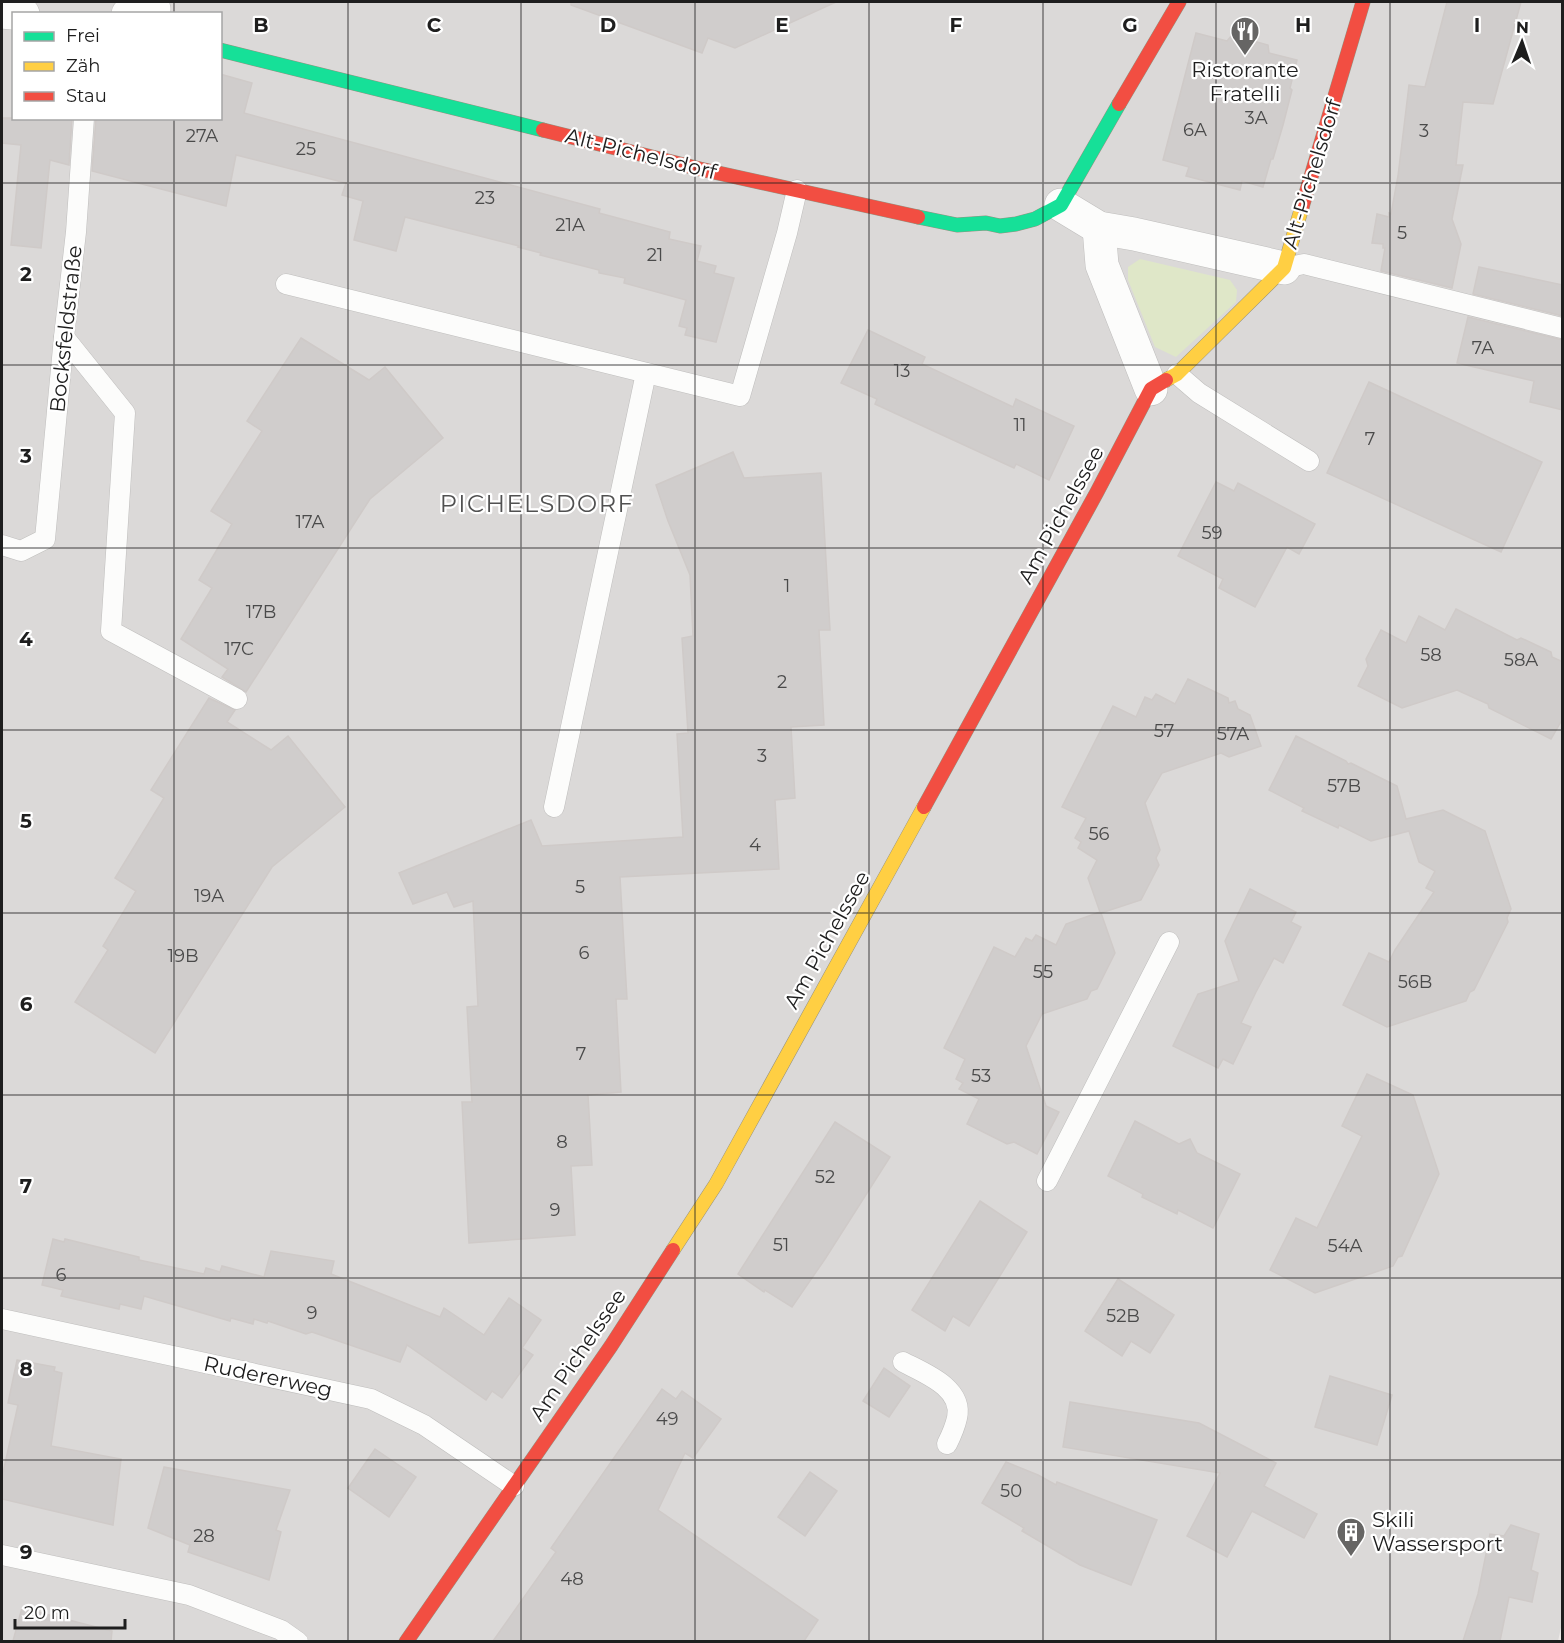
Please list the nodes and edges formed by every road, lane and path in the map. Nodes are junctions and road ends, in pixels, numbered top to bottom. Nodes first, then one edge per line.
1 (1179, 2) edge
2 (1363, 2) edge
3 (222, 50) edge
4 (84, 120) edge
5 (797, 190) junction
6 (1061, 205) junction
7 (1099, 228) junction
8 (1284, 268) junction
9 (286, 284) dead end
10 (1563, 328) edge
11 (64, 337) junction
12 (646, 373) junction
13 (1164, 382) junction
14 (1309, 461) dead end
15 (2, 545) edge
16 (237, 699) dead end
17 (554, 807) dead end
18 (1169, 942) dead end
19 (1047, 1181) dead end
20 (2, 1319) edge
21 (903, 1362) dead end
22 (947, 1444) dead end
23 (514, 1486) junction
24 (2, 1555) edge
25 (298, 1641) edge
26 (406, 1641) edge

1 - 6 street
2 - 8 street, Alt-Pichelsdorf
3 - 5 street, Alt-Pichelsdorf
4 - 11 lane, Bocksfeldstraße
5 - 6 street, Alt-Pichelsdorf
5 - 12 lane
6 - 7 street, Alt-Pichelsdorf
7 - 8 street, Alt-Pichelsdorf
7 - 13 street
8 - 10 lane
8 - 13 street, Am Pichelssee
9 - 12 lane
11 - 15 lane, Bocksfeldstraße
11 - 16 lane
12 - 17 lane
13 - 14 lane
13 - 23 street, Am Pichelssee
18 - 19 lane
20 - 23 lane, Rudererweg
21 - 22 lane
23 - 26 street, Am Pichelssee
24 - 25 lane

